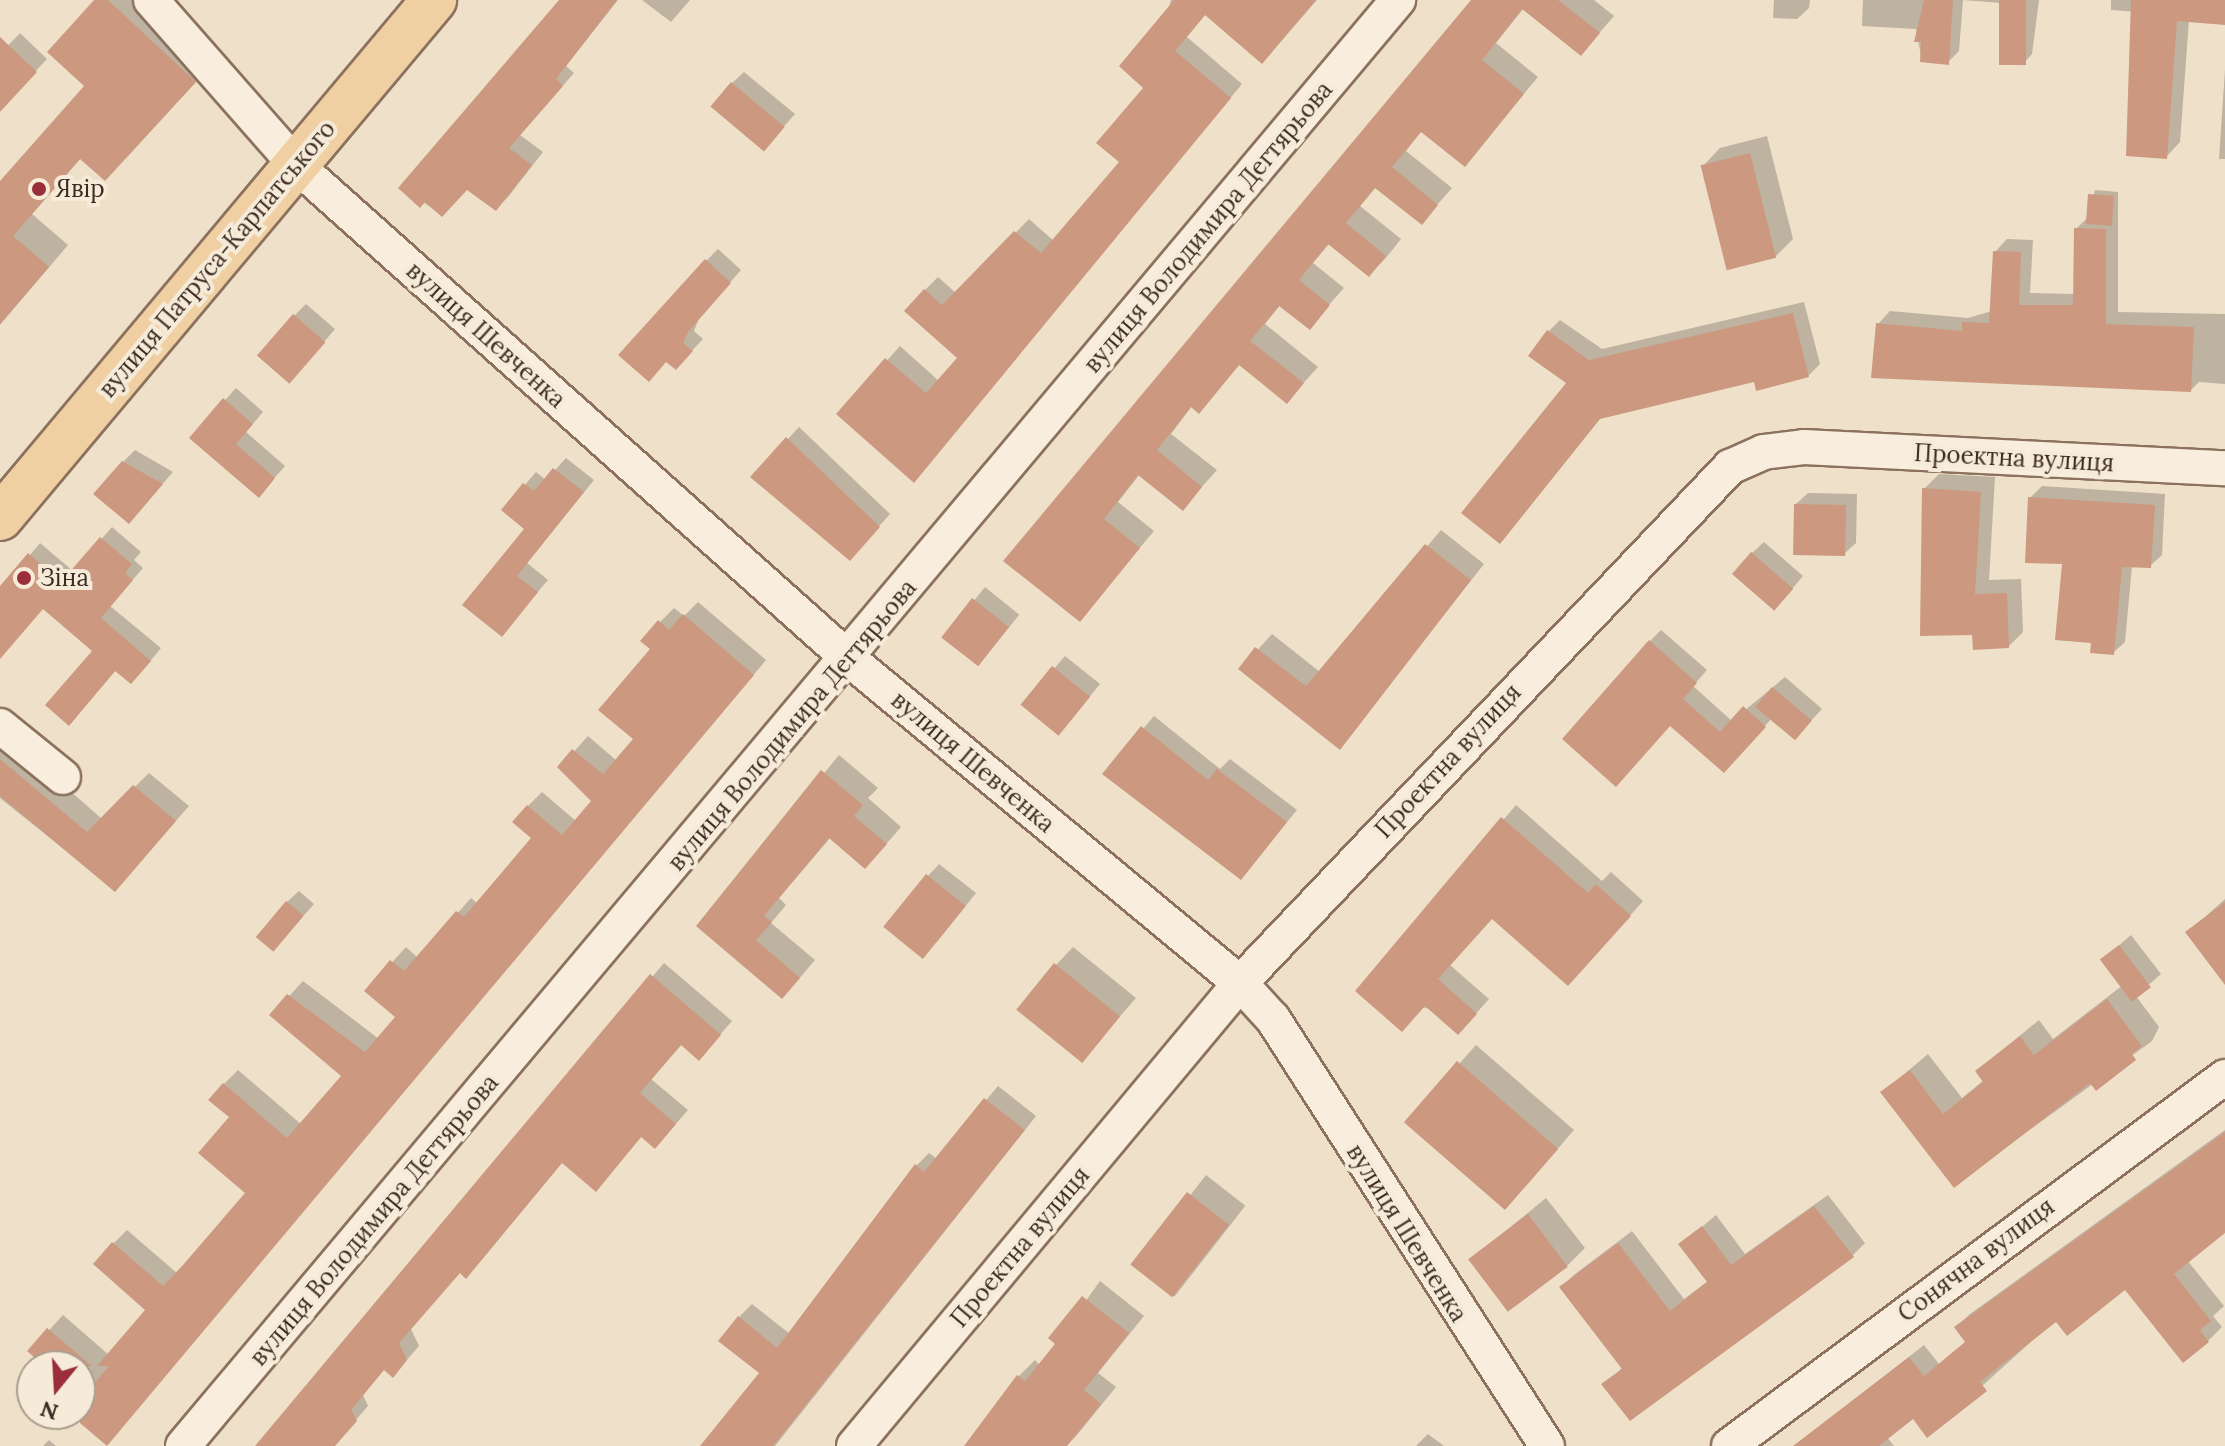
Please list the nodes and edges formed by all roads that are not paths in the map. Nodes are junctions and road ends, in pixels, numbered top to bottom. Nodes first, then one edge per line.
1 (151, 0) edge
2 (434, 0) edge
3 (1398, 0) edge
4 (296, 165) junction
5 (2225, 468) edge
6 (0, 518) edge
7 (849, 659) junction
8 (0, 726) edge
9 (63, 777) dead end
10 (1240, 983) junction
11 (2225, 1077) edge
12 (183, 1446) edge
13 (854, 1446) edge
14 (1547, 1446) edge
15 (1729, 1446) edge

1 - 4 street, вулиця Шевченка
2 - 4 main road, вулиця Патруса-Карпатського
3 - 7 street, вулиця Володимира Дегтярьова
4 - 6 main road, вулиця Патруса-Карпатського
4 - 7 street, вулиця Шевченка
5 - 10 street, Проектна вулиця
7 - 10 street, вулиця Шевченка
7 - 12 street, вулиця Володимира Дегтярьова
8 - 9 street
10 - 13 street, Проектна вулиця
10 - 14 street, вулиця Шевченка
11 - 15 street, Сонячна вулиця

